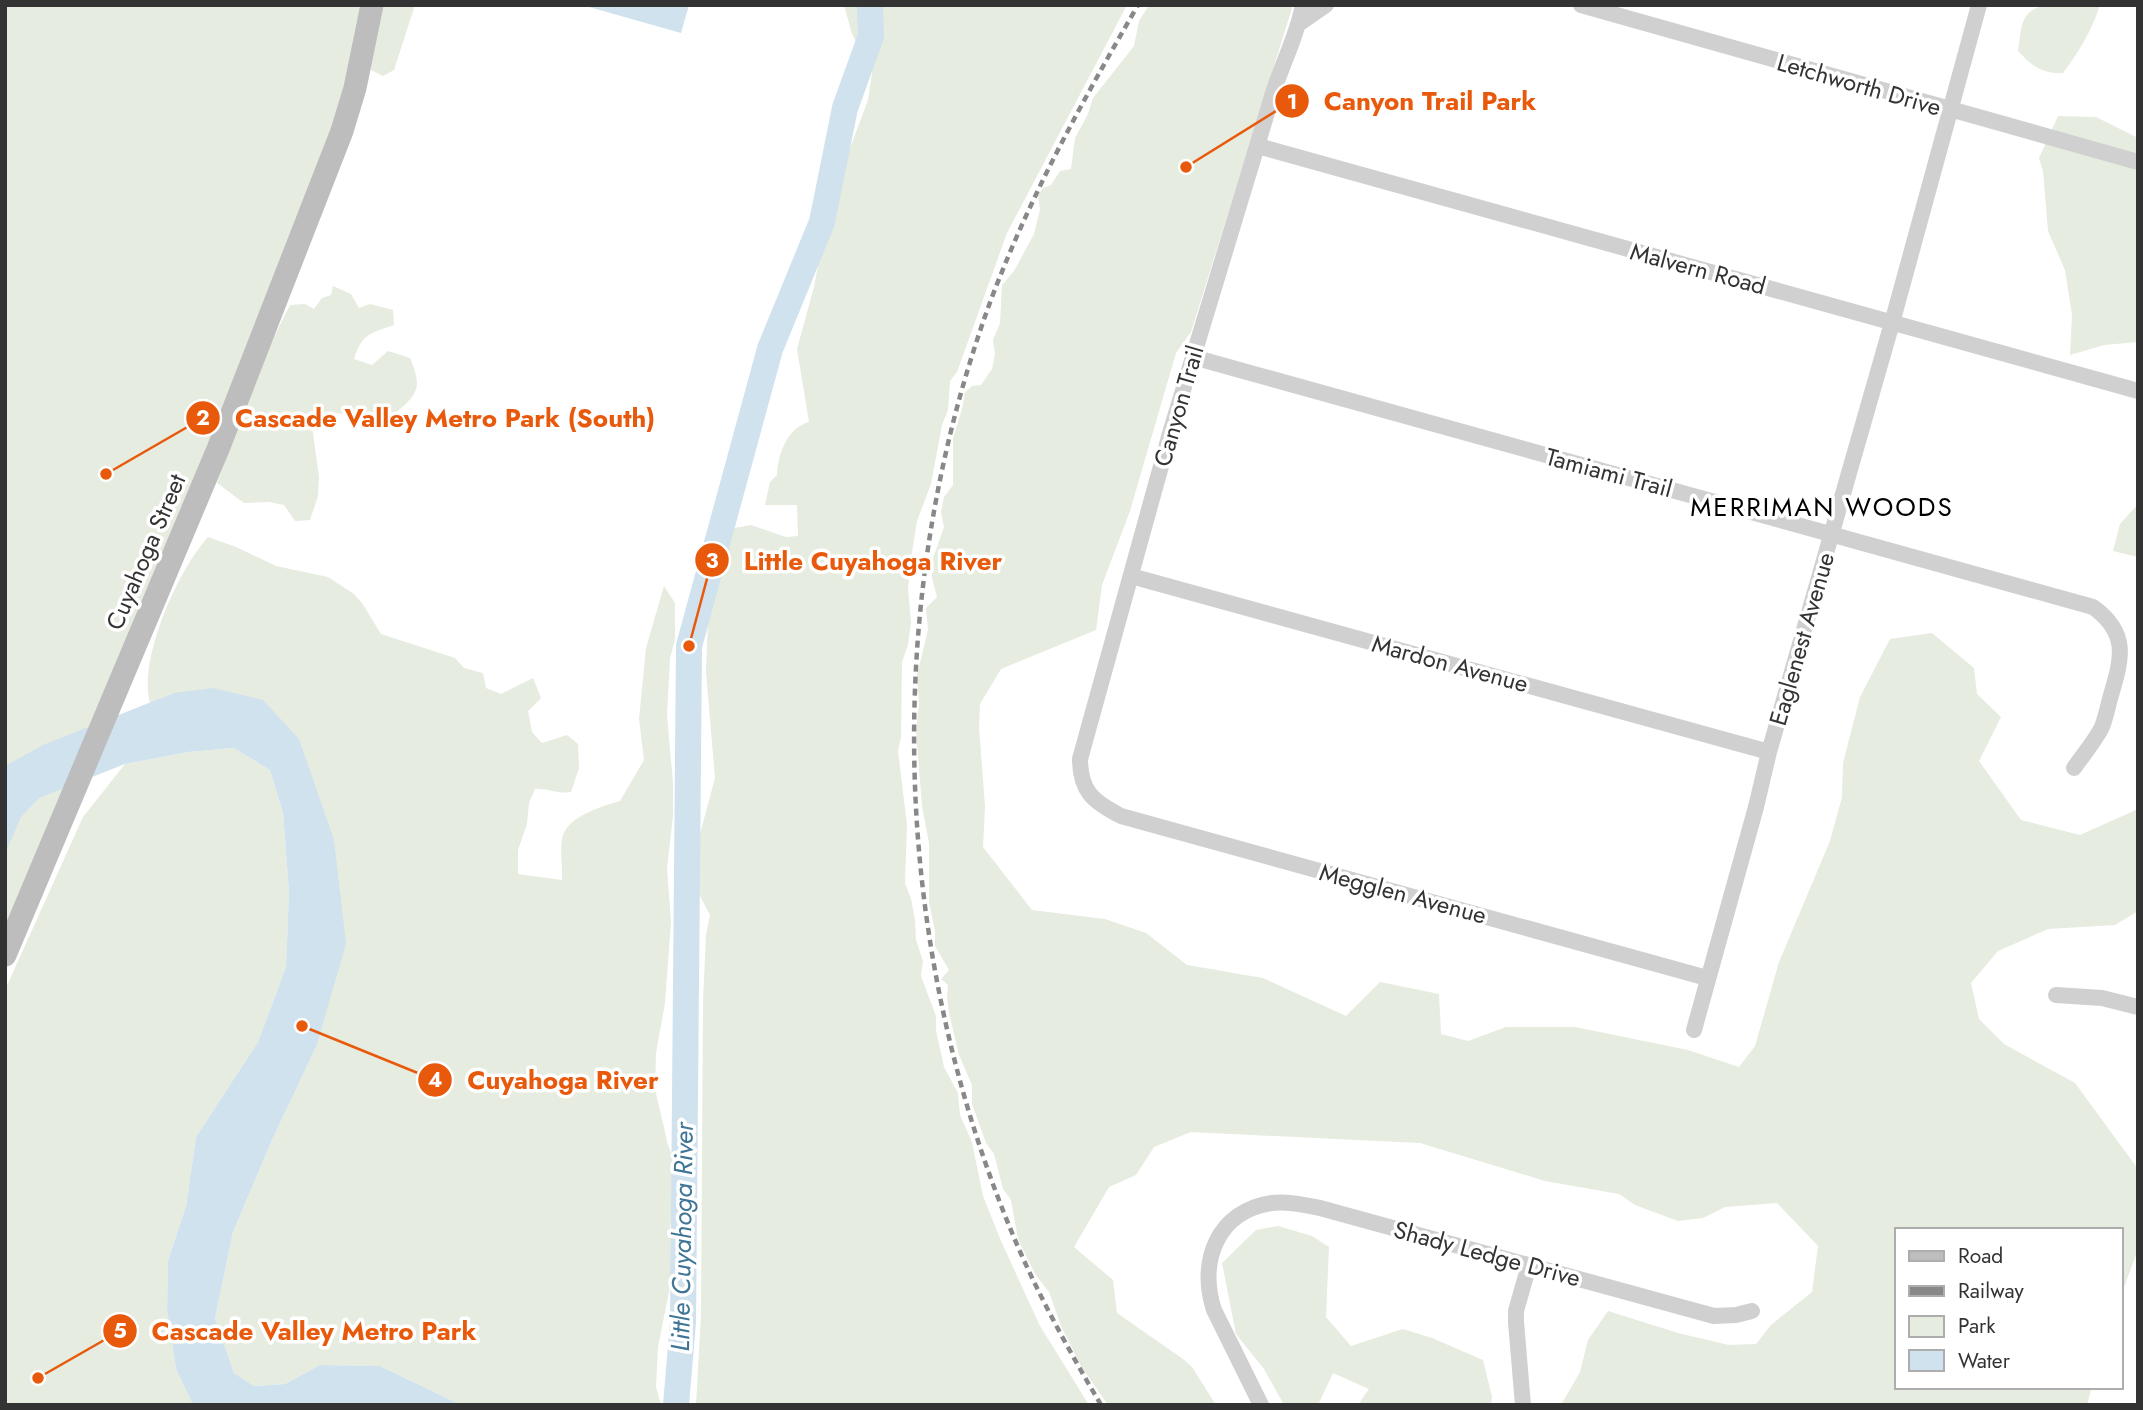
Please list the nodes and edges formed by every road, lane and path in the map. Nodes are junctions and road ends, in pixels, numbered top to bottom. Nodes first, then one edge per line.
1 (372, 5) edge
2 (1303, 5) edge
3 (1326, 5) edge
4 (1979, 5) edge
5 (1586, 6) edge
6 (1300, 23) junction
7 (1950, 110) junction
8 (1258, 146) junction
9 (2138, 162) edge
10 (1892, 323) junction
11 (1193, 357) junction
12 (2138, 391) edge
13 (1832, 535) junction
14 (1131, 576) junction
15 (1769, 752) junction
16 (2074, 768) dead end
17 (1101, 806) joint
18 (5, 955) edge
19 (1707, 978) junction
20 (2056, 995) dead end
21 (2138, 1007) edge
22 (1694, 1030) dead end
23 (1530, 1265) junction
24 (1752, 1311) dead end
25 (1261, 1405) edge
26 (1522, 1405) edge

1 - 18 street, Cuyahoga Street
2 - 6 street, Canyon Trail
3 - 6 street
4 - 7 street, Eaglenest Avenue
5 - 7 street, Letchworth Drive
6 - 8 street, Canyon Trail
7 - 9 street, Letchworth Drive
7 - 10 street, Eaglenest Avenue
8 - 10 street, Malvern Road
8 - 11 street, Canyon Trail
10 - 12 street, Malvern Road
10 - 13 street, Eaglenest Avenue
11 - 13 street, Tamiami Trail
11 - 14 street, Canyon Trail
13 - 15 street, Eaglenest Avenue
13 - 16 street, Tamiami Trail
14 - 15 street, Mardon Avenue
14 - 17 street, Canyon Trail
15 - 19 street, Eaglenest Avenue
17 - 19 street, Megglen Avenue
19 - 22 street, Eaglenest Avenue
20 - 21 street
23 - 24 street, Shady Ledge Drive
23 - 25 street, Shady Ledge Drive
23 - 26 street

